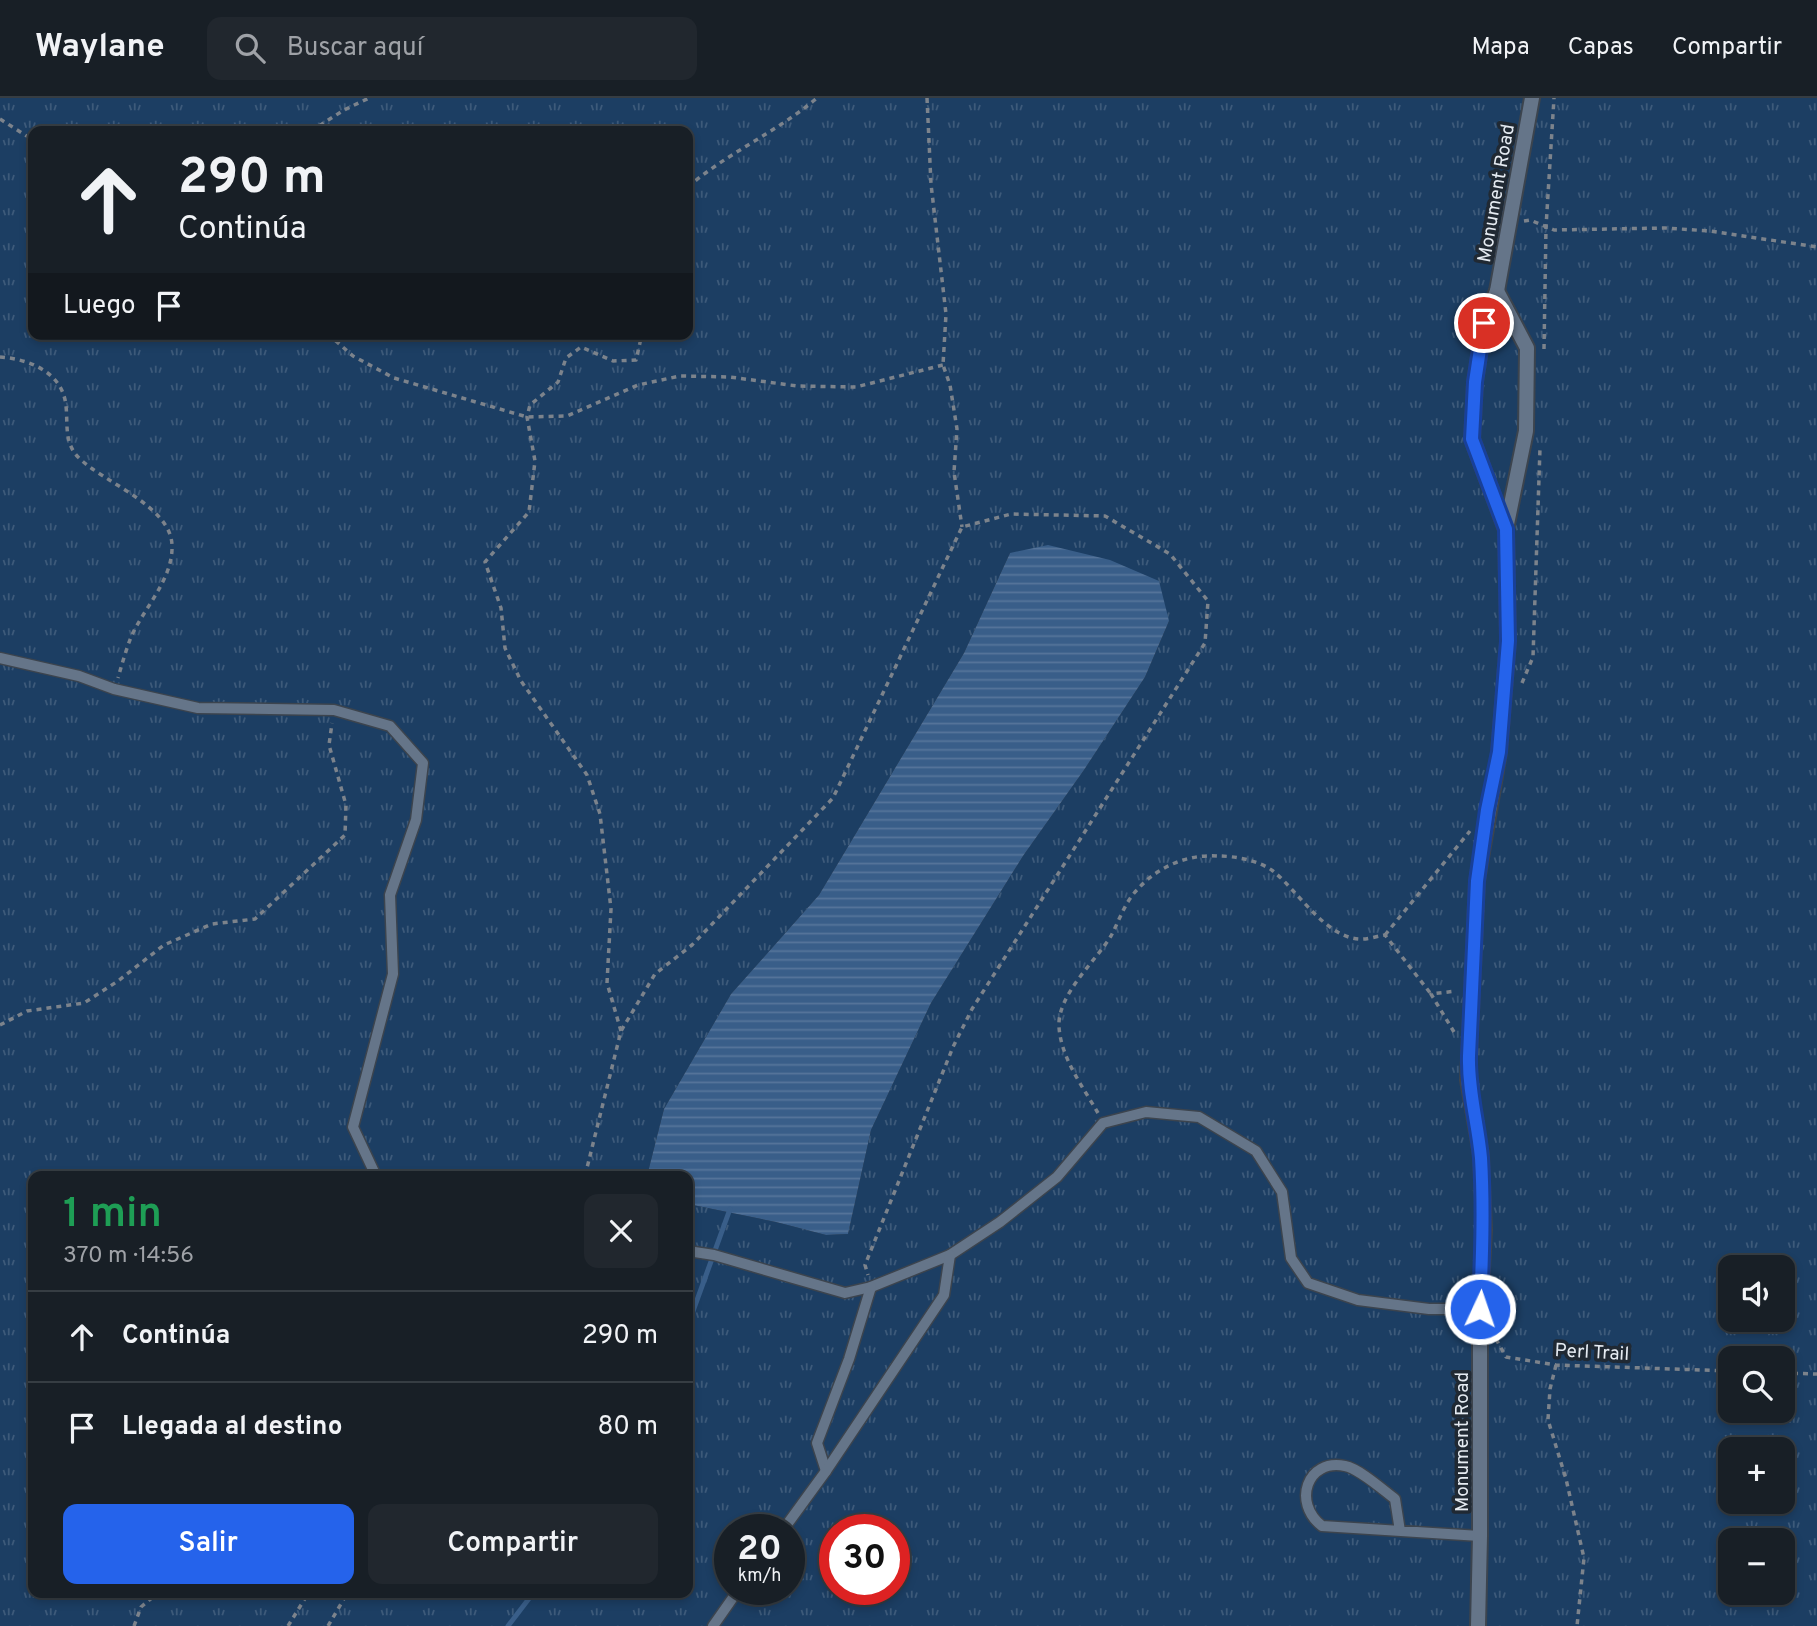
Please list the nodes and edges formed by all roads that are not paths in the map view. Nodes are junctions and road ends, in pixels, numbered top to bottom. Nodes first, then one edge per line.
1 (1532, 98) edge
2 (1497, 291) junction
3 (1506, 529) junction
4 (0, 657) edge
5 (374, 1171) edge
6 (693, 1252) edge
7 (950, 1255) junction
8 (872, 1287) junction
9 (1480, 1309) junction
10 (826, 1471) junction
11 (795, 1514) edge
12 (1400, 1531) junction
13 (1480, 1536) junction
14 (728, 1605) edge
15 (713, 1626) edge
16 (1478, 1626) edge

1 - 2 street, Monument Road
2 - 3 street, Monument Road
2 - 3 street
3 - 9 street, Monument Road
4 - 5 lane
6 - 8 lane
7 - 8 lane
7 - 9 lane
7 - 10 lane
8 - 10 lane
9 - 13 street, Monument Road
10 - 11 lane
12 - 12 lane
12 - 13 lane
13 - 16 street, Monument Road
14 - 15 lane

